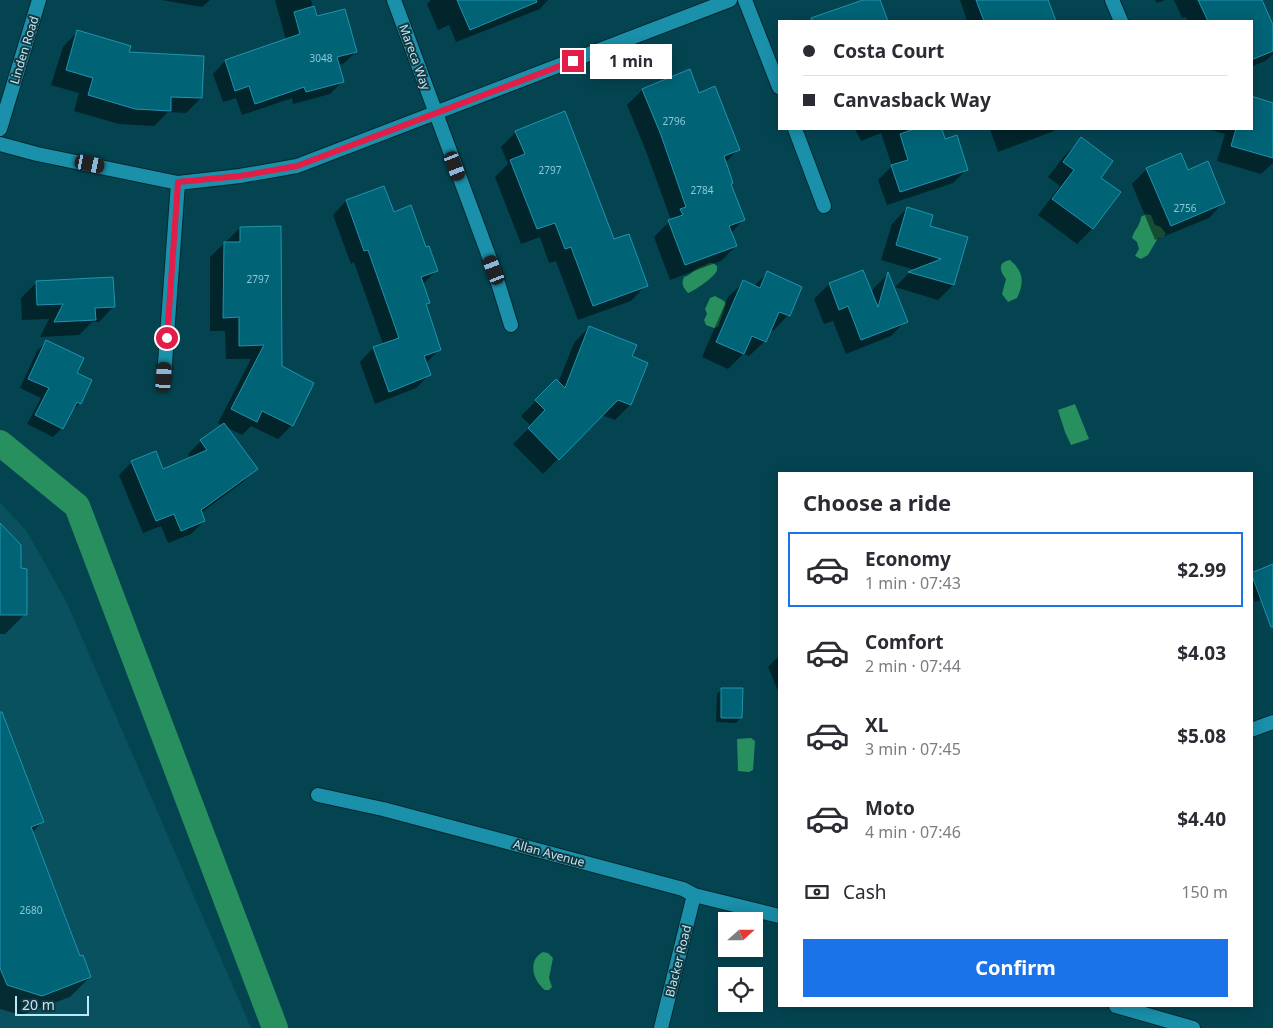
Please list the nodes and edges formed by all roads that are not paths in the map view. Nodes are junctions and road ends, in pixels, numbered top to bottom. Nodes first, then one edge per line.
1 (39, 0) edge
2 (394, 0) edge
3 (730, 0) edge
4 (745, 0) edge
5 (1112, 0) edge
6 (1121, 20) edge
7 (778, 84) edge
8 (436, 114) junction
9 (0, 129) edge
10 (795, 130) edge
11 (0, 144) edge
12 (178, 182) junction
13 (824, 206) dead end
14 (511, 325) dead end
15 (164, 377) dead end
16 (1273, 722) edge
17 (1253, 729) edge
18 (318, 795) dead end
19 (694, 895) junction
20 (778, 916) edge
21 (1120, 1007) edge
22 (661, 1028) edge
23 (1193, 1028) edge

1 - 9 street, Linden Road
2 - 8 street, Mareca Way
3 - 8 street
4 - 7 street
5 - 6 street
8 - 12 street
8 - 14 street, Mareca Way
10 - 13 street
11 - 12 street
12 - 15 street
16 - 17 street
18 - 19 street, Allan Avenue
19 - 20 street, Allan Avenue
19 - 22 street, Blacker Road
21 - 23 street

